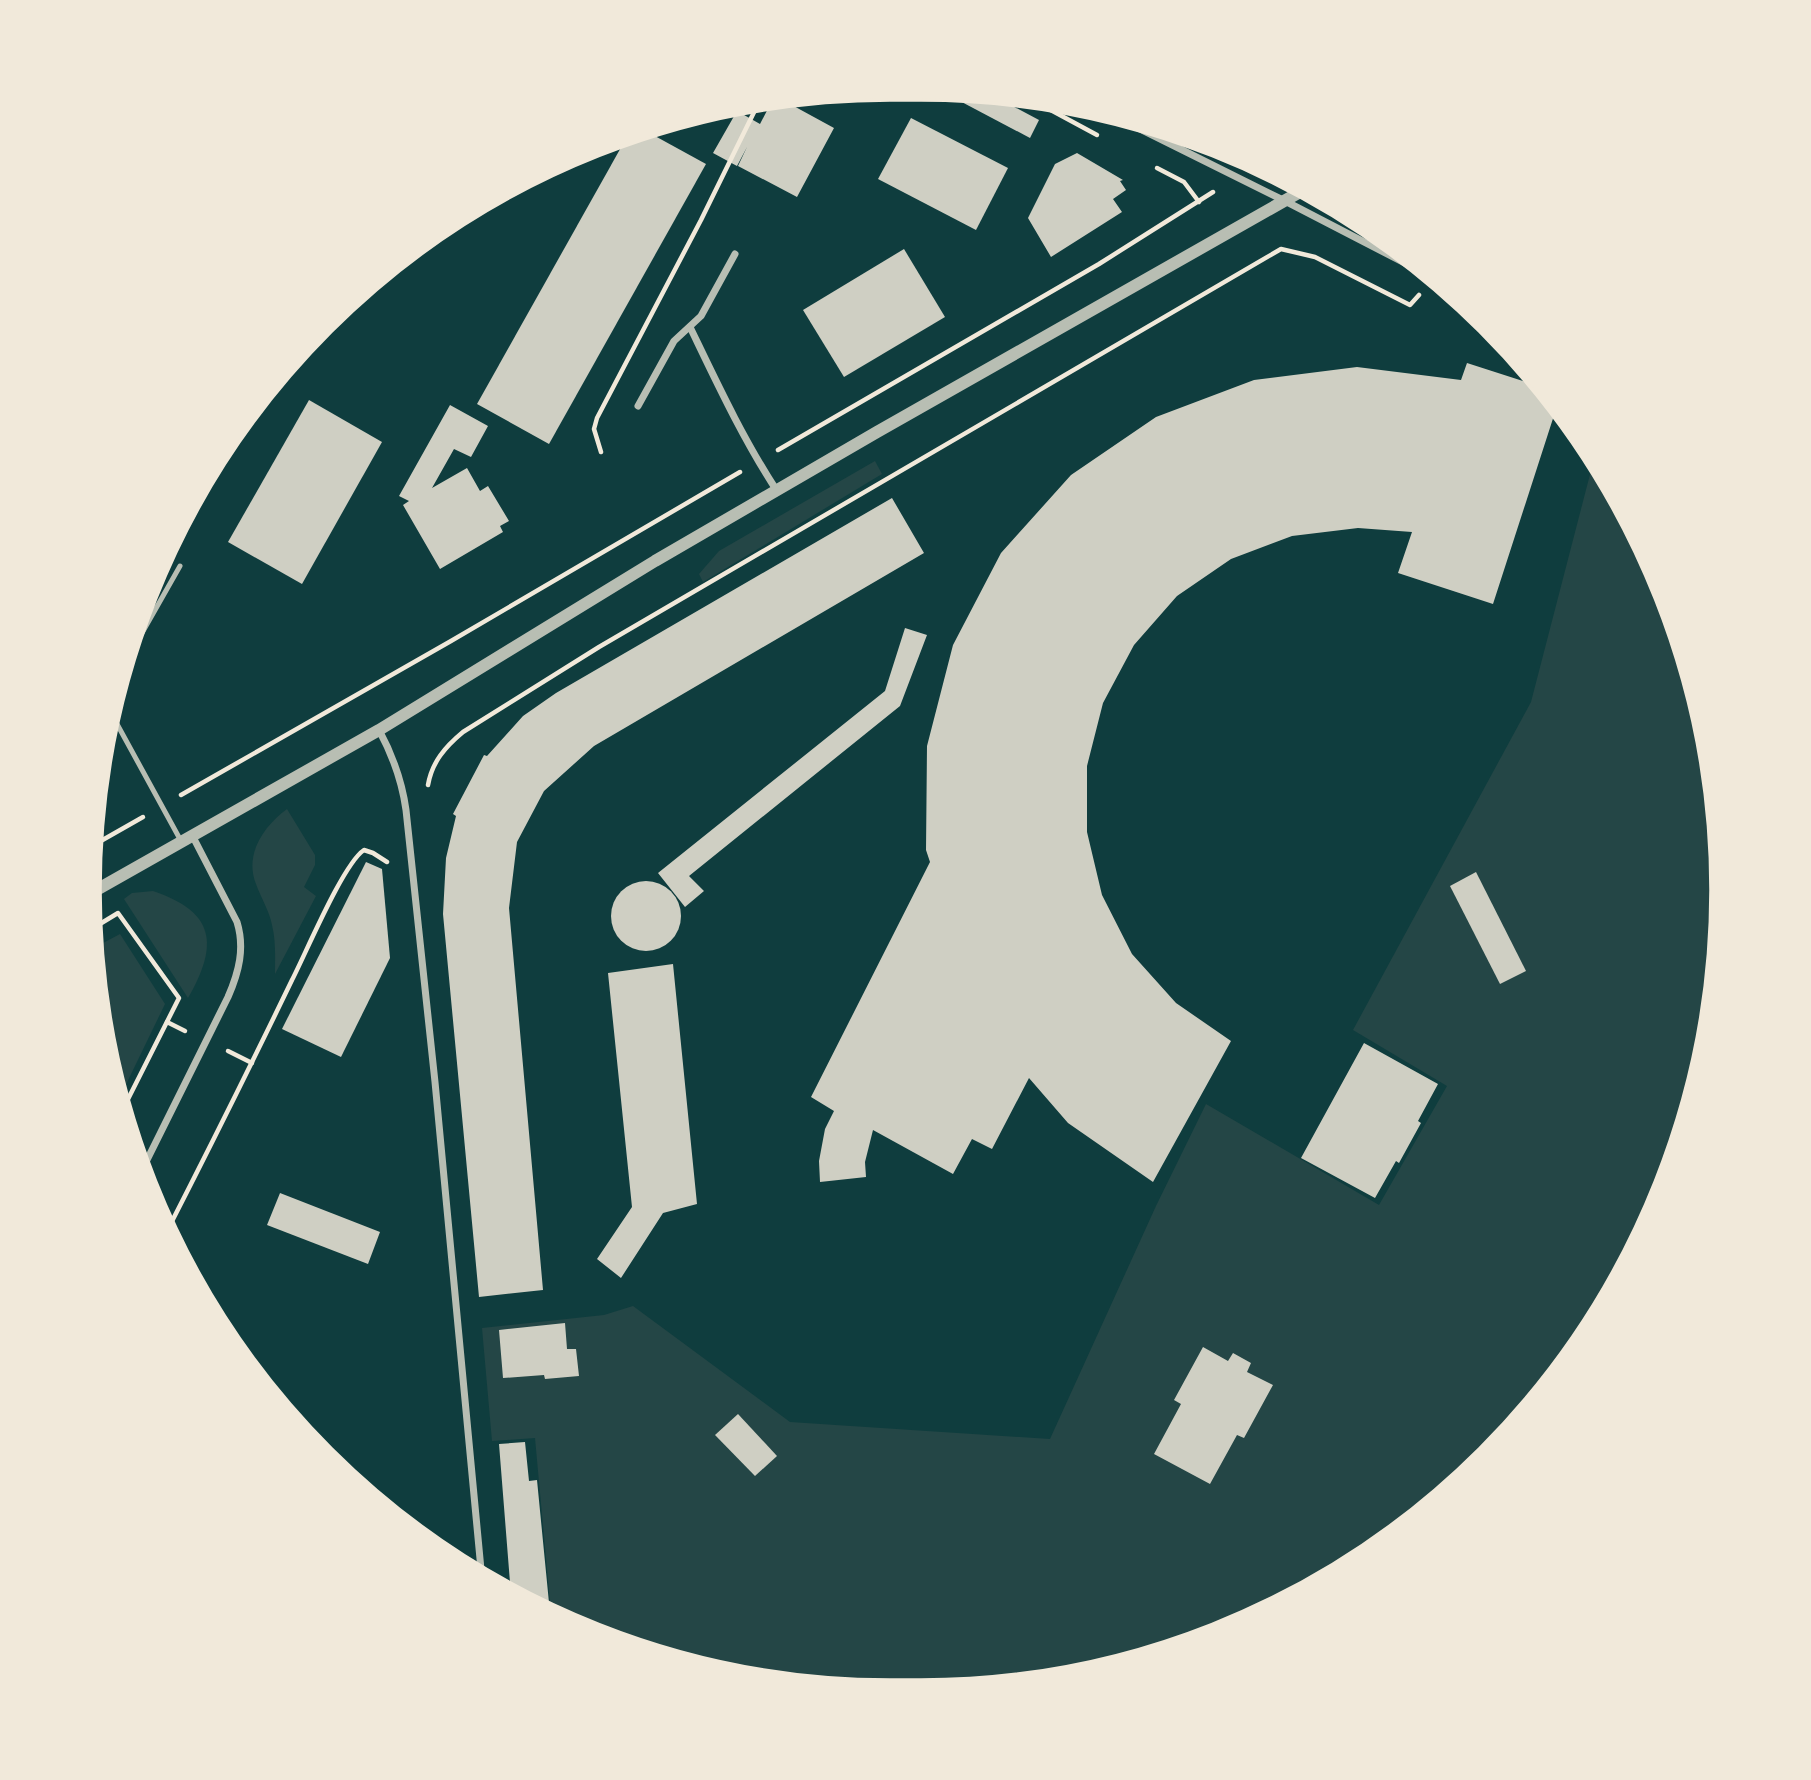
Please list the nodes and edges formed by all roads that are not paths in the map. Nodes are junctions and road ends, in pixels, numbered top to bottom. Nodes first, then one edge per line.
1 (1157, 136) edge
2 (1296, 195) edge
3 (1285, 201) junction
4 (735, 254) dead end
5 (1396, 259) edge
6 (690, 327) junction
7 (638, 406) dead end
8 (777, 491) junction
9 (180, 565) dead end
10 (146, 626) edge
11 (118, 725) edge
12 (379, 730) junction
13 (186, 838) junction
14 (100, 888) edge
15 (148, 1159) edge
16 (480, 1565) edge

1 - 3 street
2 - 3 street
3 - 5 street
3 - 8 street
4 - 6 street
6 - 7 street
6 - 8 street
8 - 12 street
9 - 10 lane
11 - 13 lane
12 - 13 street
12 - 16 street
13 - 14 street
13 - 15 street

